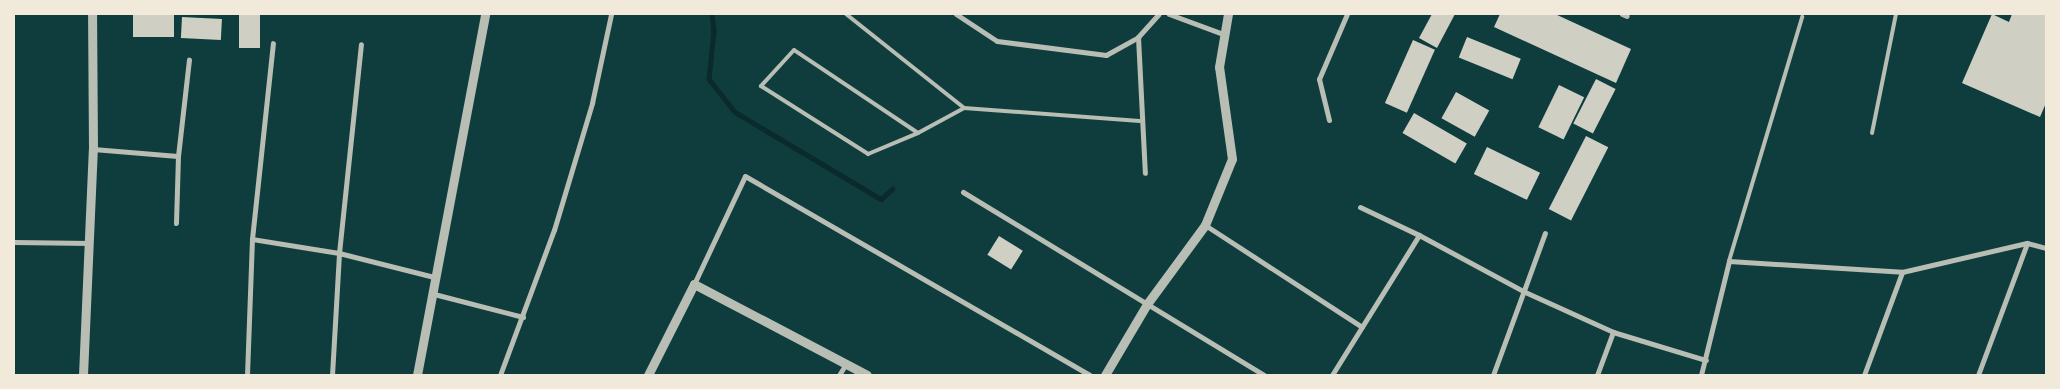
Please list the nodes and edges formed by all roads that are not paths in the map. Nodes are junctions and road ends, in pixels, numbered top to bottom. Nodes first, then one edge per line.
1 (92, 14) edge
2 (485, 14) edge
3 (611, 14) edge
4 (846, 14) edge
5 (956, 14) edge
6 (1160, 14) edge
7 (1169, 14) edge
8 (1228, 14) edge
9 (1347, 14) edge
10 (1896, 14) edge
11 (1802, 17) dead end
12 (1223, 34) junction
13 (1138, 37) junction
14 (273, 43) dead end
15 (361, 44) dead end
16 (189, 60) dead end
17 (964, 108) junction
18 (1329, 120) dead end
19 (1140, 121) junction
20 (918, 133) junction
21 (1872, 134) dead end
22 (93, 149) junction
23 (178, 156) junction
24 (1144, 174) dead end
25 (963, 192) dead end
26 (1360, 207) dead end
27 (176, 223) dead end
28 (1205, 224) junction
29 (1545, 233) dead end
30 (1418, 235) junction
31 (252, 239) junction
32 (14, 242) edge
33 (90, 243) junction
34 (2027, 243) junction
35 (2046, 248) edge
36 (339, 253) junction
37 (1729, 261) junction
38 (1902, 272) junction
39 (434, 277) junction
40 (694, 284) junction
41 (1525, 292) junction
42 (434, 294) junction
43 (1147, 304) junction
44 (523, 317) junction
45 (1362, 327) junction
46 (1613, 332) junction
47 (1706, 360) junction
48 (846, 364) junction
49 (83, 375) edge
50 (247, 375) edge
51 (332, 375) edge
52 (417, 375) edge
53 (500, 375) edge
54 (648, 375) edge
55 (839, 375) edge
56 (867, 375) edge
57 (1090, 375) edge
58 (1105, 375) edge
59 (1264, 375) edge
60 (1332, 375) edge
61 (1493, 375) edge
62 (1597, 375) edge
63 (1701, 375) edge
64 (1864, 375) edge
65 (1978, 375) edge

1 - 22 street
2 - 39 street
3 - 44 street
4 - 17 lane
5 - 13 street
6 - 13 street
7 - 12 street
8 - 12 street
9 - 18 street
10 - 21 lane
11 - 37 lane
12 - 28 street
13 - 19 street
14 - 31 street
15 - 36 street
16 - 23 street
17 - 19 lane
17 - 20 lane
19 - 24 street
20 - 20 lane
22 - 23 street
22 - 33 street
23 - 27 street
25 - 43 street
26 - 30 street
28 - 43 street
28 - 45 street
29 - 41 street
30 - 41 street
30 - 45 street
31 - 36 street
31 - 50 street
32 - 33 street
33 - 49 street
34 - 35 street
34 - 38 street
34 - 65 street
36 - 39 street
36 - 51 street
37 - 38 street
37 - 47 street
38 - 64 street
39 - 42 street
40 - 48 street
40 - 54 street
40 - 57 street
41 - 46 street
41 - 61 street
42 - 44 street
42 - 52 street
43 - 58 street
43 - 59 street
44 - 53 street
45 - 60 street
46 - 47 street
46 - 62 street
47 - 63 street
48 - 55 street
48 - 56 street

